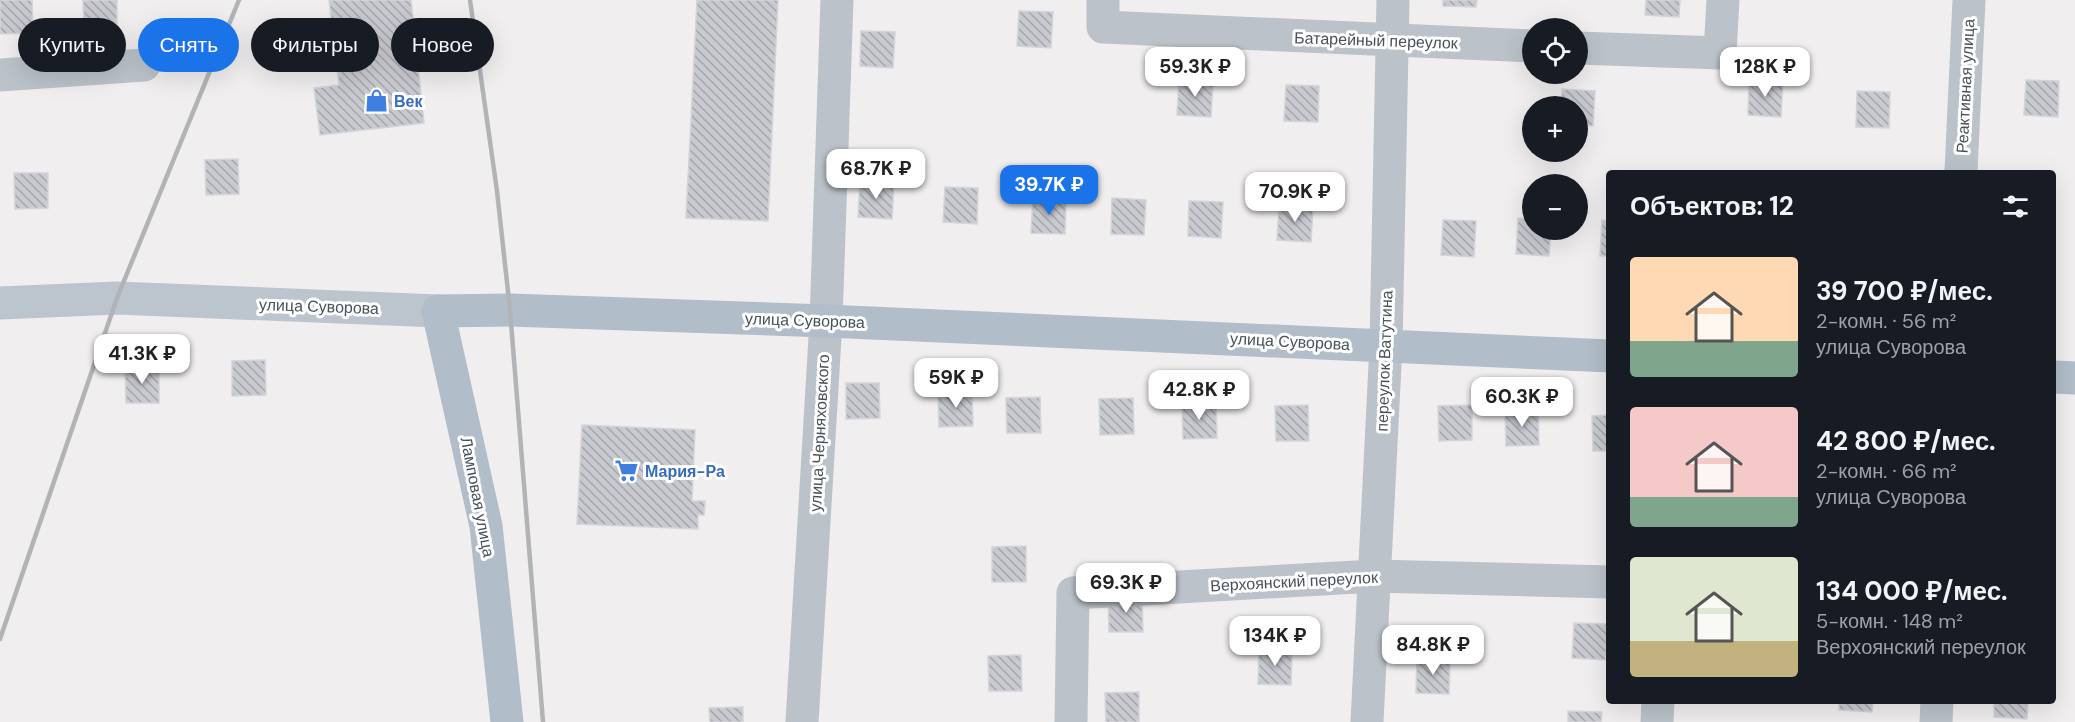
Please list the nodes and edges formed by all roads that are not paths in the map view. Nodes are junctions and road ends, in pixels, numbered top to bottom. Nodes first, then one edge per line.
1 (837, 0) edge
2 (1103, 0) edge
3 (1393, 0) edge
4 (1723, 0) edge
5 (1969, 0) edge
6 (1391, 41) junction
7 (1522, 46) edge
8 (1588, 48) edge
9 (138, 65) edge
10 (0, 75) edge
11 (1961, 170) edge
12 (0, 303) edge
13 (438, 311) junction
14 (826, 321) junction
15 (1386, 345) junction
16 (1606, 356) edge
17 (2056, 377) edge
18 (2075, 378) edge
19 (1374, 576) junction
20 (1606, 582) edge
21 (1658, 704) edge
22 (1936, 704) edge
23 (507, 722) edge
24 (802, 722) edge
25 (1071, 722) edge
26 (1367, 722) edge
27 (1657, 722) edge
28 (1936, 722) edge

1 - 14 street, улица Черняховского
2 - 6 street, Батарейный переулок
3 - 6 street, переулок Ватутина
4 - 8 street
5 - 11 street, Реактивная улица
6 - 7 street, Батарейный переулок
6 - 15 street, переулок Ватутина
9 - 10 street
12 - 13 street, улица Суворова
13 - 14 main road, улица Суворова
13 - 23 main road, Ламповая улица
14 - 15 main road, улица Суворова
14 - 24 street, улица Черняховского
15 - 16 main road, улица Суворова
15 - 19 street, переулок Ватутина
17 - 18 main road
19 - 20 street, Верхоянский переулок
19 - 25 street, Верхоянский переулок
19 - 26 street, переулок Ватутина
21 - 27 street
22 - 28 street

